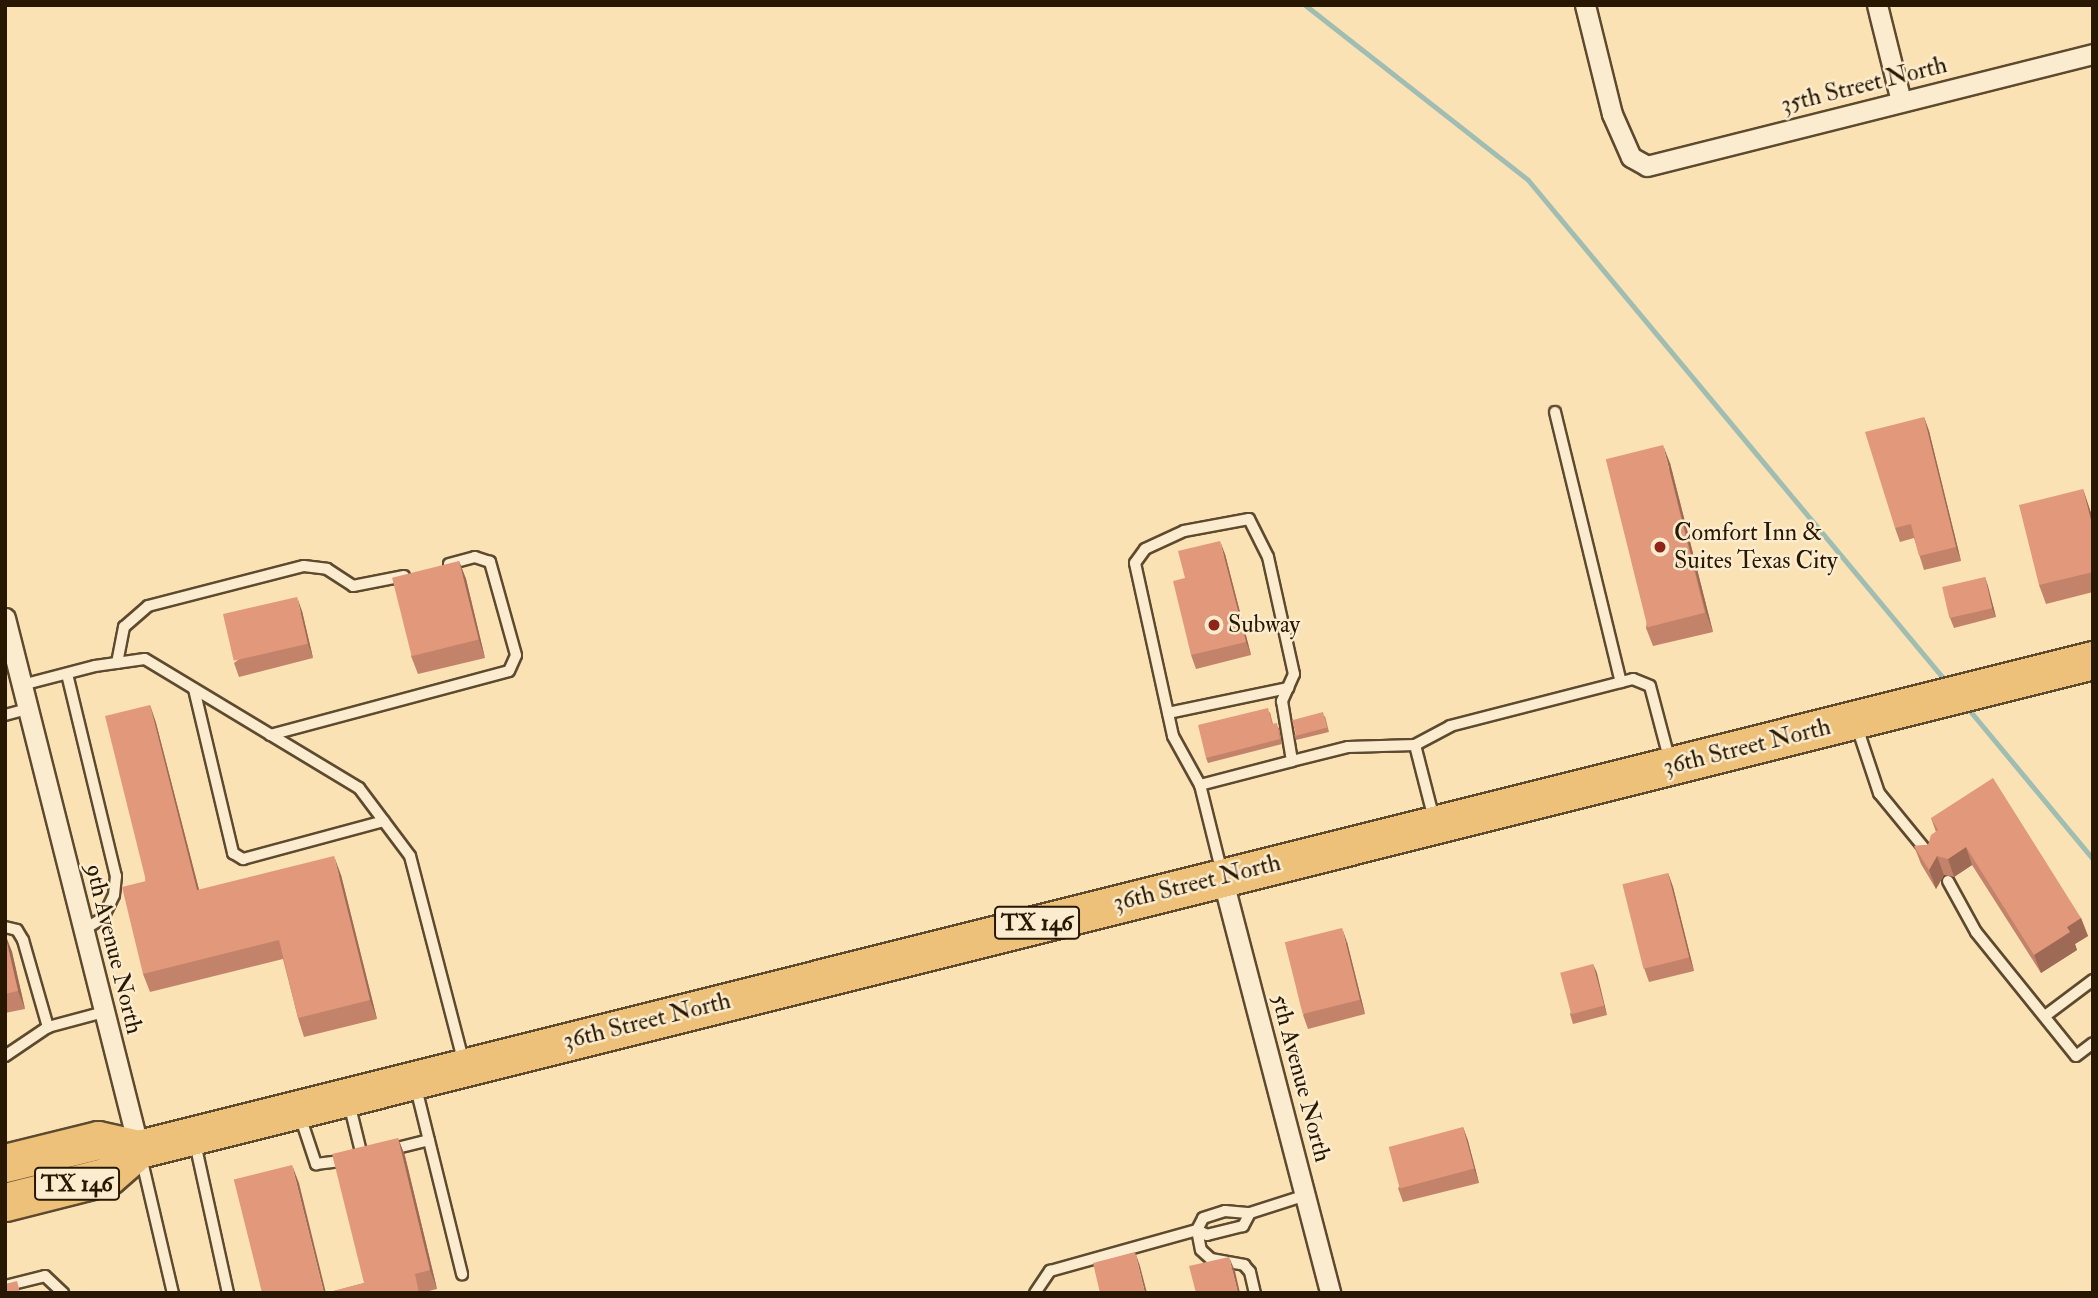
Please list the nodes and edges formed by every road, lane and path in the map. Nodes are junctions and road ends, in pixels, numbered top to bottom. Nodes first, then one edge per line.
1 (1585, 5) edge
2 (1877, 5) edge
3 (2093, 54) edge
4 (1901, 101) junction
5 (1555, 412) dead end
6 (437, 567) edge
7 (412, 573) edge
8 (5, 618) edge
9 (2093, 660) edge
10 (117, 663) junction
11 (66, 674) junction
12 (1621, 682) junction
13 (22, 685) junction
14 (1288, 688) junction
15 (194, 689) junction
16 (28, 709) junction
17 (1168, 713) junction
18 (5, 715) edge
19 (1855, 719) junction
20 (270, 735) junction
21 (1415, 745) junction
22 (1292, 761) junction
23 (1671, 766) junction
24 (1200, 785) junction
25 (384, 821) junction
26 (1436, 824) junction
27 (1931, 857) edge
28 (1223, 877) junction
29 (1948, 881) dead end
30 (5, 927) edge
31 (83, 930) junction
32 (2093, 980) edge
33 (104, 1012) junction
34 (2045, 1016) junction
35 (48, 1027) junction
36 (2093, 1043) edge
37 (5, 1055) edge
38 (465, 1067) junction
39 (414, 1080) junction
40 (348, 1097) junction
41 (299, 1109) junction
42 (194, 1135) junction
43 (429, 1140) junction
44 (139, 1149) junction
45 (362, 1156) junction
46 (5, 1163) edge
47 (1306, 1195) junction
48 (5, 1202) edge
49 (1250, 1213) junction
50 (1197, 1230) junction
51 (461, 1274) dead end
52 (5, 1286) edge
53 (63, 1293) edge
54 (173, 1293) edge
55 (228, 1293) edge
56 (1035, 1293) edge
57 (1255, 1293) edge
58 (1330, 1293) edge

1 - 4 street, 35th Street North
2 - 4 street
3 - 4 street, 35th Street North
5 - 12 lane
6 - 20 lane
7 - 10 lane
8 - 13 street, 9th Avenue North
9 - 19 highway, 36th Street North / TX 146
10 - 11 lane
10 - 15 lane
11 - 13 lane
11 - 31 lane
12 - 21 lane
12 - 23 lane
13 - 16 street, 9th Avenue North
14 - 17 lane
14 - 17 lane
14 - 22 lane
15 - 20 lane
15 - 25 lane
16 - 18 lane
16 - 31 street, 9th Avenue North
17 - 24 lane
19 - 23 highway, 36th Street North / TX 146
19 - 27 lane
20 - 25 lane
21 - 22 lane
21 - 26 lane
22 - 24 lane
23 - 26 highway, 36th Street North / TX 146
24 - 28 lane
25 - 38 lane
26 - 28 highway, 36th Street North / TX 146
28 - 38 highway, 36th Street North / TX 146
28 - 47 street, 5th Avenue North
29 - 34 lane
30 - 35 lane
31 - 33 street, 9th Avenue North
32 - 34 lane
33 - 35 lane
33 - 44 street, 9th Avenue North
34 - 36 lane
35 - 37 lane
38 - 39 highway, 36th Street North / TX 146
39 - 40 highway, 36th Street North / TX 146
39 - 43 lane
40 - 41 highway, 36th Street North / TX 146
40 - 45 lane
41 - 42 highway, 36th Street North / TX 146
41 - 45 lane
42 - 44 highway, 36th Street North / TX 146
42 - 55 lane
43 - 45 lane
43 - 51 lane
44 - 46 highway, TX 146
44 - 48 highway, TX 146
44 - 54 lane, 9th Avenue North
47 - 49 lane
47 - 58 street, 5th Avenue North
49 - 50 lane
49 - 50 lane
50 - 56 lane
50 - 57 lane
52 - 53 lane

